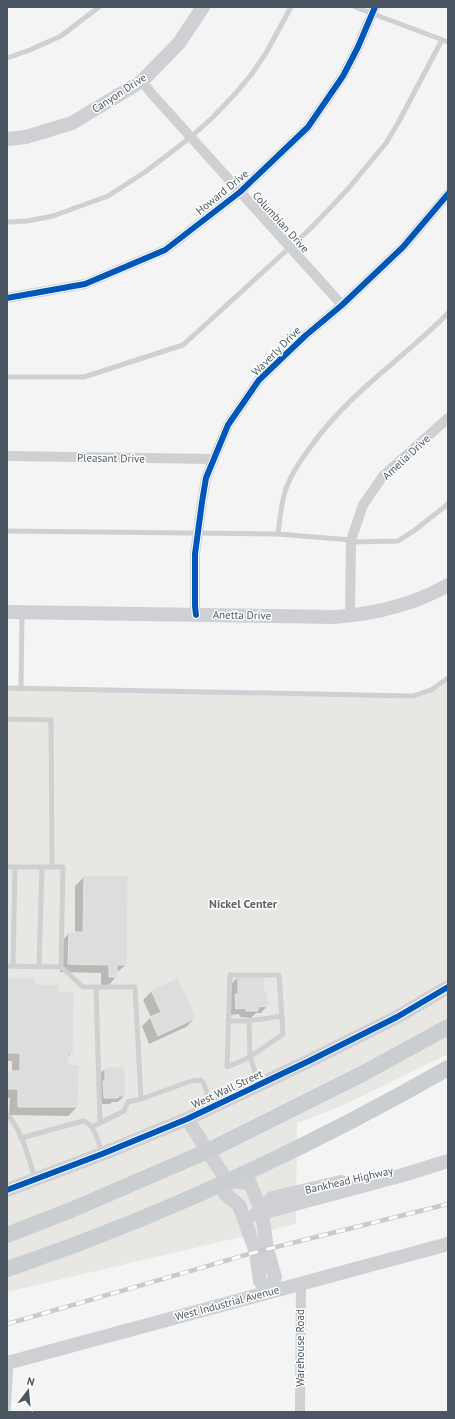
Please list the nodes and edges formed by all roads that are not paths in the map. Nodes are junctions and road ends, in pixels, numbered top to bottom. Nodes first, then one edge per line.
1 (99, 7) edge
2 (203, 7) edge
3 (291, 7) edge
4 (355, 7) edge
5 (374, 10) edge
6 (442, 40) junction
7 (448, 42) edge
8 (7, 58) edge
9 (142, 81) junction
10 (191, 137) junction
11 (7, 139) edge
12 (240, 192) junction
13 (448, 194) edge
14 (7, 222) edge
15 (290, 247) junction
16 (7, 298) edge
17 (342, 305) junction
18 (448, 313) edge
19 (7, 377) edge
20 (448, 418) edge
21 (7, 456) edge
22 (214, 459) junction
23 (448, 504) edge
24 (7, 531) edge
25 (198, 533) junction
26 (278, 534) junction
27 (352, 541) junction
28 (448, 585) edge
29 (7, 612) edge
30 (22, 612) junction
31 (196, 615) junction
32 (350, 616) junction
33 (448, 678) edge
34 (7, 688) edge
35 (21, 689) junction
36 (7, 719) edge
37 (7, 867) edge
38 (15, 867) junction
39 (42, 867) junction
40 (52, 867) junction
41 (7, 966) edge
42 (13, 966) junction
43 (39, 967) junction
44 (61, 967) junction
45 (96, 987) junction
46 (448, 987) edge
47 (282, 1016) junction
48 (249, 1020) junction
49 (228, 1021) junction
50 (448, 1027) edge
51 (250, 1057) junction
52 (448, 1068) edge
53 (260, 1084) junction
54 (141, 1099) junction
55 (213, 1107) junction
56 (7, 1115) edge
57 (187, 1118) junction
58 (100, 1123) junction
59 (92, 1127) junction
60 (21, 1138) junction
61 (208, 1151) junction
62 (102, 1154) junction
63 (446, 1161) edge
64 (35, 1179) junction
65 (227, 1181) junction
66 (7, 1190) edge
67 (262, 1213) junction
68 (244, 1219) junction
69 (7, 1235) edge
70 (448, 1244) edge
71 (7, 1269) edge
72 (301, 1284) junction
73 (270, 1291) junction
74 (9, 1362) edge
75 (8, 1412) edge
76 (300, 1412) edge

1 - 8 lane
2 - 9 street, Canyon Drive
3 - 10 lane
4 - 5 lane
5 - 6 lane
5 - 12 street, Howard Drive
6 - 7 lane
6 - 15 lane
9 - 10 street, Columbian Drive
9 - 11 street, Canyon Drive
10 - 12 street, Columbian Drive
10 - 14 lane
12 - 15 street, Columbian Drive
12 - 16 street, Howard Drive
13 - 17 street, Waverly Drive
15 - 17 street, Columbian Drive
15 - 19 lane
17 - 22 street, Waverly Drive
18 - 26 lane
20 - 27 street, Amelia Drive
21 - 22 street, Pleasant Drive
22 - 25 street, Waverly Drive
23 - 27 lane
24 - 25 lane
25 - 26 lane
25 - 31 street, Waverly Drive
26 - 27 lane
27 - 32 street, Amelia Drive
28 - 32 street, Anetta Drive
29 - 30 street, Anetta Drive
30 - 31 street, Anetta Drive
30 - 35 lane
31 - 32 street, Anetta Drive
33 - 35 lane
34 - 35 lane
36 - 40 lane
37 - 38 lane
38 - 39 lane
38 - 42 lane
39 - 40 lane
39 - 43 lane
40 - 44 lane
41 - 42 lane
42 - 43 lane
43 - 44 lane
44 - 45 lane
45 - 54 lane
45 - 58 lane
46 - 53 street, West Wall Street
47 - 48 lane
47 - 49 lane
47 - 51 lane
48 - 49 lane
48 - 51 lane
49 - 51 lane
50 - 61 main road
51 - 53 lane
52 - 65 main road
53 - 55 street, West Wall Street
54 - 55 lane
54 - 58 lane
55 - 57 street, West Wall Street
56 - 60 lane
57 - 61 street
57 - 62 street, West Wall Street
58 - 59 lane
59 - 60 lane
59 - 62 lane
60 - 64 lane
61 - 65 street
61 - 69 main road
62 - 64 street, West Wall Street
63 - 67 street, Bankhead Highway
64 - 66 street, West Wall Street
65 - 67 street
65 - 68 street
65 - 71 main road
67 - 68 street, Bankhead Highway
67 - 73 street
68 - 73 street
70 - 72 street, West Industrial Avenue
72 - 73 street, West Industrial Avenue
72 - 76 street, Warehouse Road
73 - 74 street, West Industrial Avenue
74 - 75 lane

